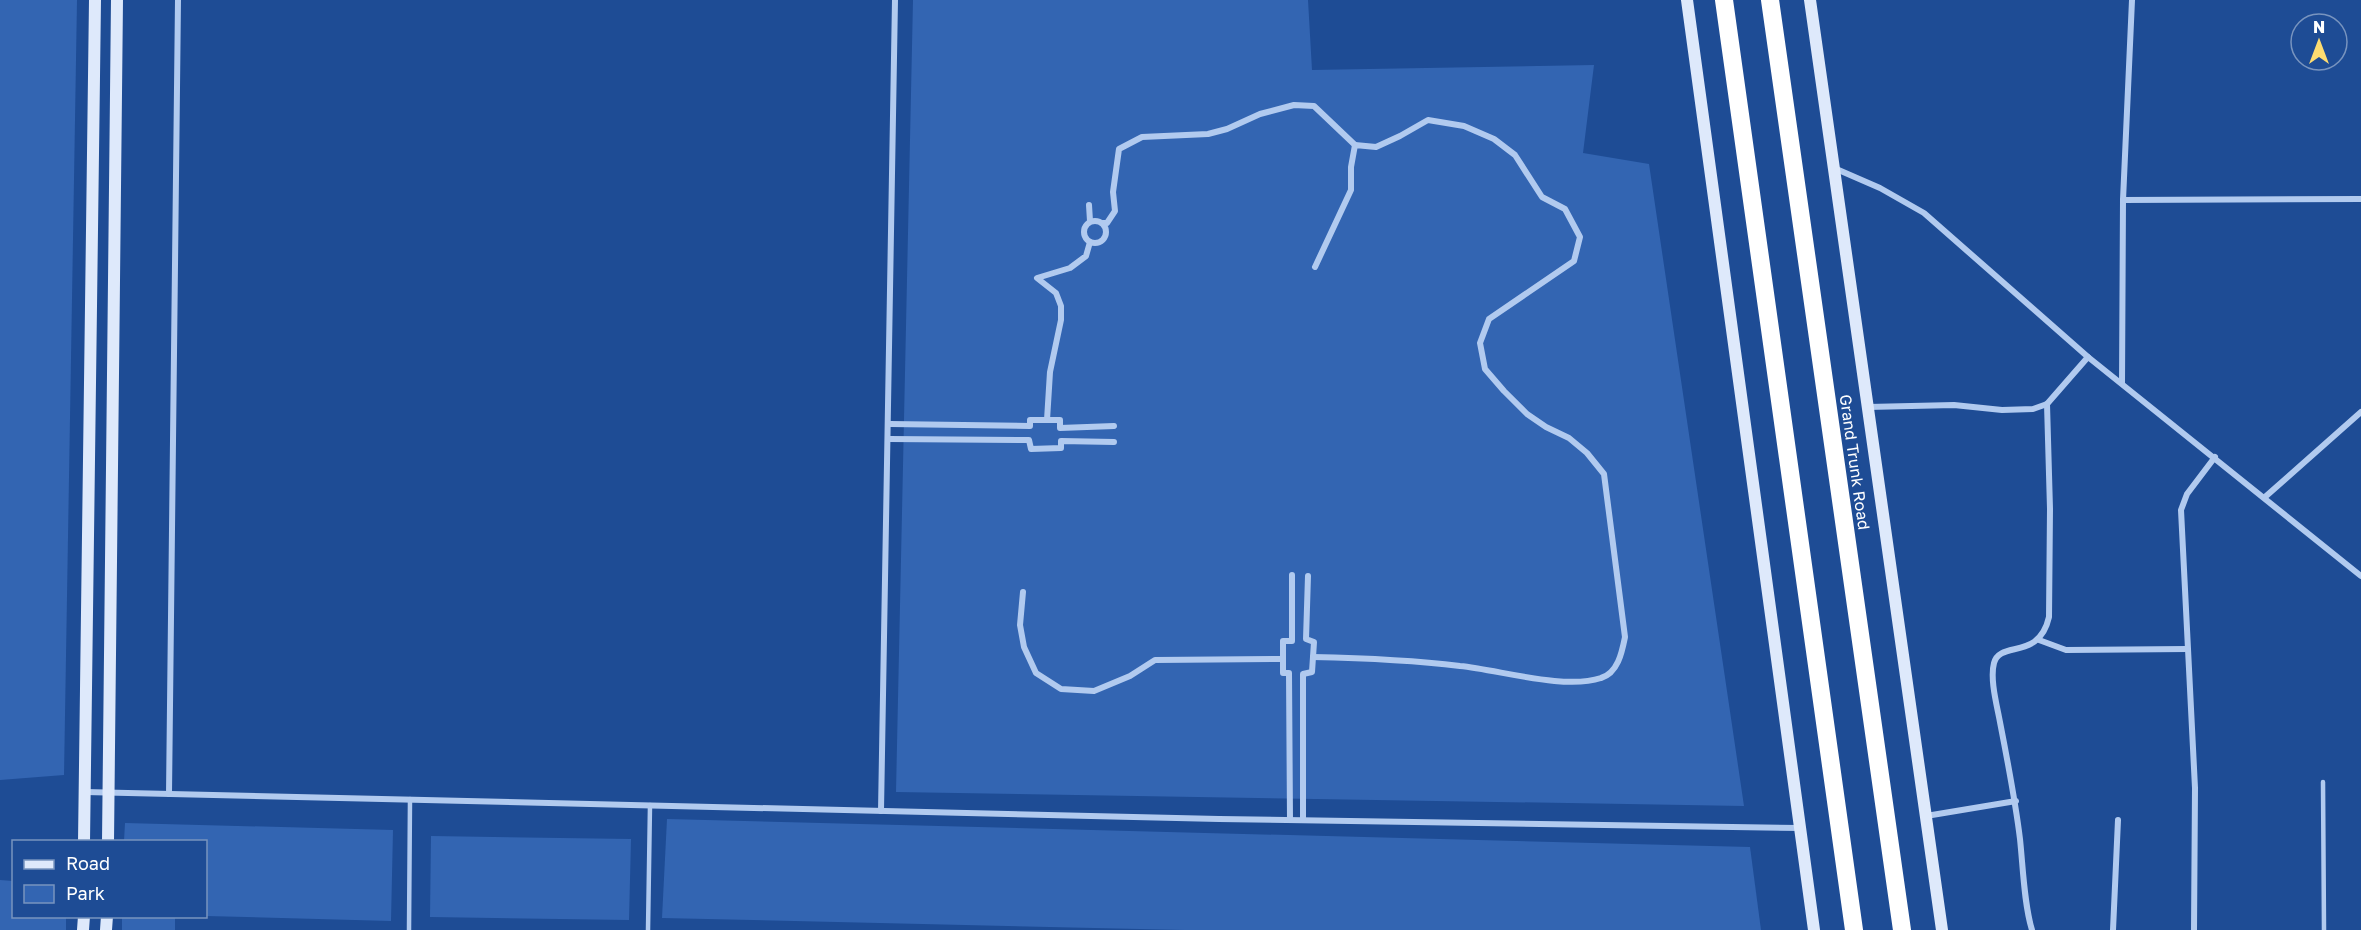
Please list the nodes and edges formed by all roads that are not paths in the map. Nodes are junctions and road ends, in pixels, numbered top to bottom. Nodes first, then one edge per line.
1 (95, 0) edge
2 (117, 0) edge
3 (178, 0) edge
4 (895, 0) edge
5 (1687, 0) edge
6 (1724, 0) edge
7 (1770, 0) edge
8 (1810, 0) edge
9 (2132, 0) edge
10 (1355, 145) junction
11 (1833, 168) junction
12 (2361, 199) edge
13 (2123, 200) junction
14 (1089, 205) dead end
15 (1090, 221) junction
16 (1103, 223) junction
17 (1090, 242) junction
18 (1315, 267) dead end
19 (2088, 357) junction
20 (2122, 383) junction
21 (2047, 404) junction
22 (1867, 407) junction
23 (2361, 412) edge
24 (1047, 420) junction
25 (890, 424) junction
26 (1114, 426) dead end
27 (889, 439) junction
28 (1114, 442) dead end
29 (2215, 457) junction
30 (2265, 497) junction
31 (1292, 575) dead end
32 (1308, 576) dead end
33 (2361, 576) edge
34 (1023, 592) dead end
35 (2039, 640) junction
36 (2187, 649) junction
37 (1313, 657) junction
38 (1284, 659) junction
39 (2323, 782) dead end
40 (85, 792) junction
41 (108, 792) junction
42 (169, 794) junction
43 (410, 800) junction
44 (2016, 801) junction
45 (650, 805) junction
46 (881, 811) junction
47 (1926, 816) junction
48 (1290, 820) junction
49 (1303, 820) junction
50 (2118, 820) dead end
51 (1800, 828) junction
52 (84, 840) edge
53 (108, 840) edge
54 (409, 930) edge
55 (648, 930) edge
56 (1814, 930) edge
57 (1854, 930) edge
58 (1902, 930) edge
59 (1942, 930) edge
60 (2032, 930) edge
61 (2113, 930) edge
62 (2194, 930) edge
63 (2324, 930) edge

1 - 40 street
2 - 41 street
3 - 42 street
4 - 25 street
5 - 51 street
6 - 57 highway
7 - 58 highway, Grand Trunk Road
8 - 11 street
9 - 13 street
10 - 16 street
10 - 18 street
10 - 37 street
11 - 19 street
11 - 22 street
12 - 13 street
13 - 20 street
14 - 15 street
15 - 16 street
15 - 17 street
16 - 17 street
17 - 24 street
19 - 20 street
19 - 21 street
20 - 29 street
21 - 22 street
21 - 35 street
22 - 47 street
23 - 30 street
24 - 25 street
24 - 26 street
25 - 27 street
27 - 28 street
27 - 46 street
29 - 30 street
29 - 36 street
30 - 33 street
31 - 38 street
32 - 37 street
34 - 38 street
35 - 36 street
35 - 44 street
36 - 62 street
37 - 49 street
38 - 48 street
39 - 63 lane
40 - 41 street
40 - 52 street
41 - 42 street
41 - 53 street
42 - 43 street
43 - 45 street
43 - 54 lane
44 - 47 street
44 - 60 street
45 - 46 street
45 - 55 lane
46 - 48 street
47 - 59 street
48 - 49 street
49 - 51 street
50 - 61 street
51 - 56 street

